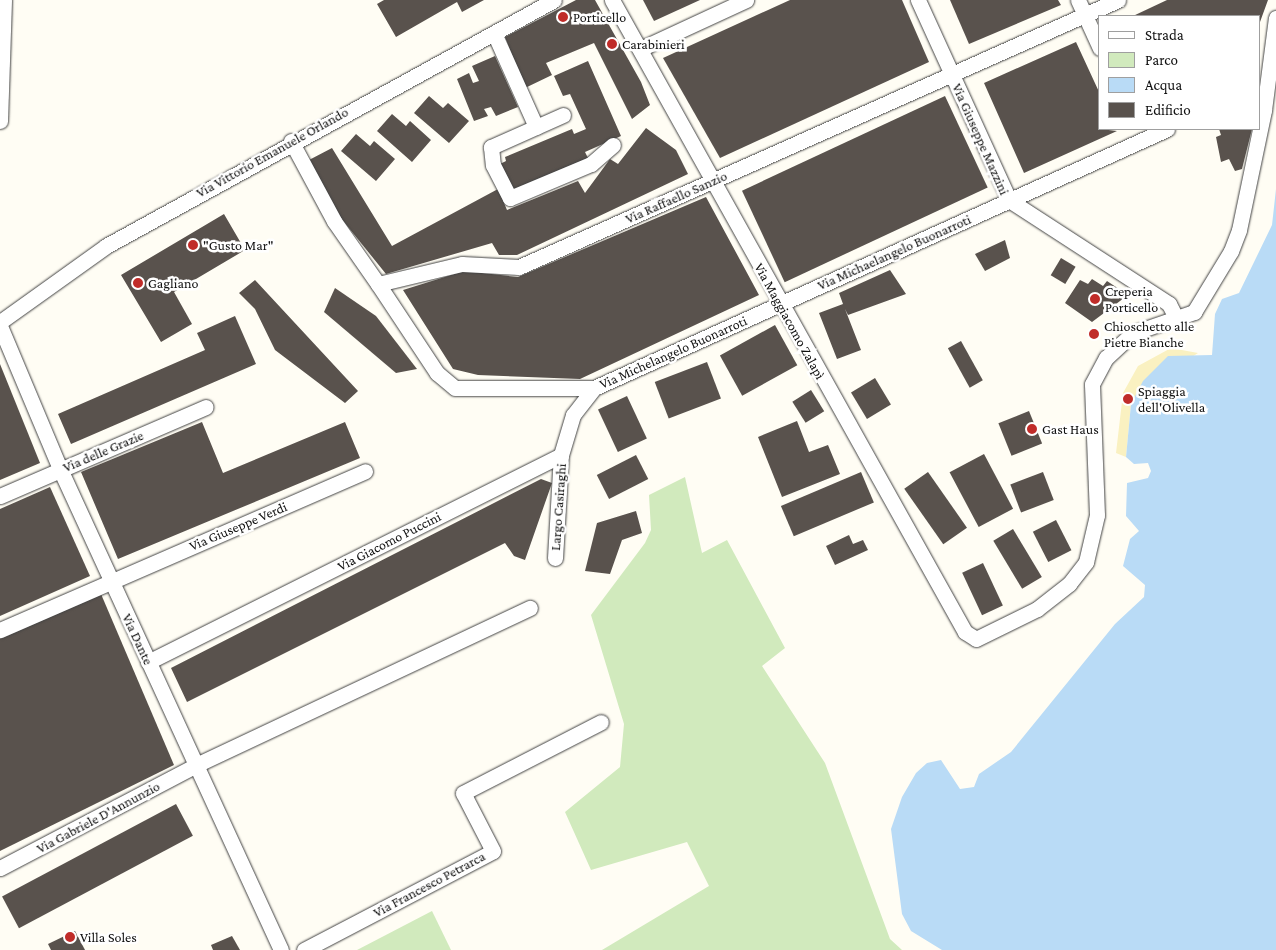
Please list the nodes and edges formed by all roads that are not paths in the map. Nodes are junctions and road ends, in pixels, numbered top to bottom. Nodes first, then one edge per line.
1 (4, 0) edge
2 (13, 0) edge
3 (554, 0) edge
4 (612, 0) edge
5 (746, 0) edge
6 (918, 0) edge
7 (1078, 0) edge
8 (1118, 0) edge
9 (1084, 14) junction
10 (1276, 18) edge
11 (2, 24) edge
12 (494, 33) junction
13 (1098, 44) edge
14 (640, 50) junction
15 (952, 74) junction
16 (1267, 91) edge
17 (563, 115) dead end
18 (1261, 120) edge
19 (0, 121) edge
20 (536, 127) junction
21 (1161, 130) edge
22 (1259, 130) edge
23 (1139, 134) edge
24 (291, 141) junction
25 (612, 145) dead end
26 (712, 181) junction
27 (1008, 200) junction
28 (378, 284) junction
29 (780, 304) junction
30 (1176, 318) junction
31 (0, 322) edge
32 (0, 326) edge
33 (594, 388) junction
34 (206, 407) dead end
35 (561, 455) junction
36 (60, 469) junction
37 (366, 472) dead end
38 (0, 496) edge
39 (555, 558) dead end
40 (111, 581) junction
41 (530, 608) dead end
42 (0, 630) edge
43 (148, 662) junction
44 (601, 722) dead end
45 (196, 765) junction
46 (0, 868) edge
47 (280, 950) edge
48 (304, 950) edge

1 - 11 street
2 - 11 street
3 - 12 street, Via Vittorio Emanuele Orlando
4 - 14 street, Via Maggiacomo Zalapì
5 - 14 street
6 - 15 street, Via Giuseppe Mazzini
7 - 9 street
8 - 9 street, Via Raffaello Sanzio
9 - 13 street
9 - 15 street, Via Raffaello Sanzio
10 - 16 street
11 - 19 street
12 - 20 street
12 - 24 street, Via Vittorio Emanuele Orlando
14 - 26 street, Via Maggiacomo Zalapì
15 - 26 street, Via Raffaello Sanzio
15 - 27 street, Via Giuseppe Mazzini
16 - 18 street
17 - 20 street
20 - 25 street
21 - 23 street
22 - 30 street
23 - 27 street
24 - 28 street
24 - 31 street, Via Vittorio Emanuele Orlando
26 - 28 street, Via Raffaello Sanzio
26 - 29 street, Via Maggiacomo Zalapì
27 - 29 street, Via Michaelangelo Buonarroti
27 - 30 street, Via Giuseppe Mazzini
28 - 33 street, Via Michelangelo Buonarroti
29 - 30 street, Via Maggiacomo Zalapì
29 - 33 street, Via Michelangelo Buonarroti
32 - 36 street, Via Dante
33 - 35 street
34 - 36 street, Via delle Grazie
35 - 39 street, Largo Casiraghi
35 - 43 street, Via Giacomo Puccini
36 - 38 street, Via delle Grazie
36 - 40 street, Via Dante
37 - 40 street, Via Giuseppe Verdi
40 - 42 street, Via Giuseppe Verdi
40 - 43 street, Via Dante
41 - 45 street, Via Gabriele D'Annunzio
43 - 45 street, Via Dante
44 - 48 street, Via Francesco Petrarca
45 - 46 street, Via Gabriele D'Annunzio
45 - 47 street, Via Dante

